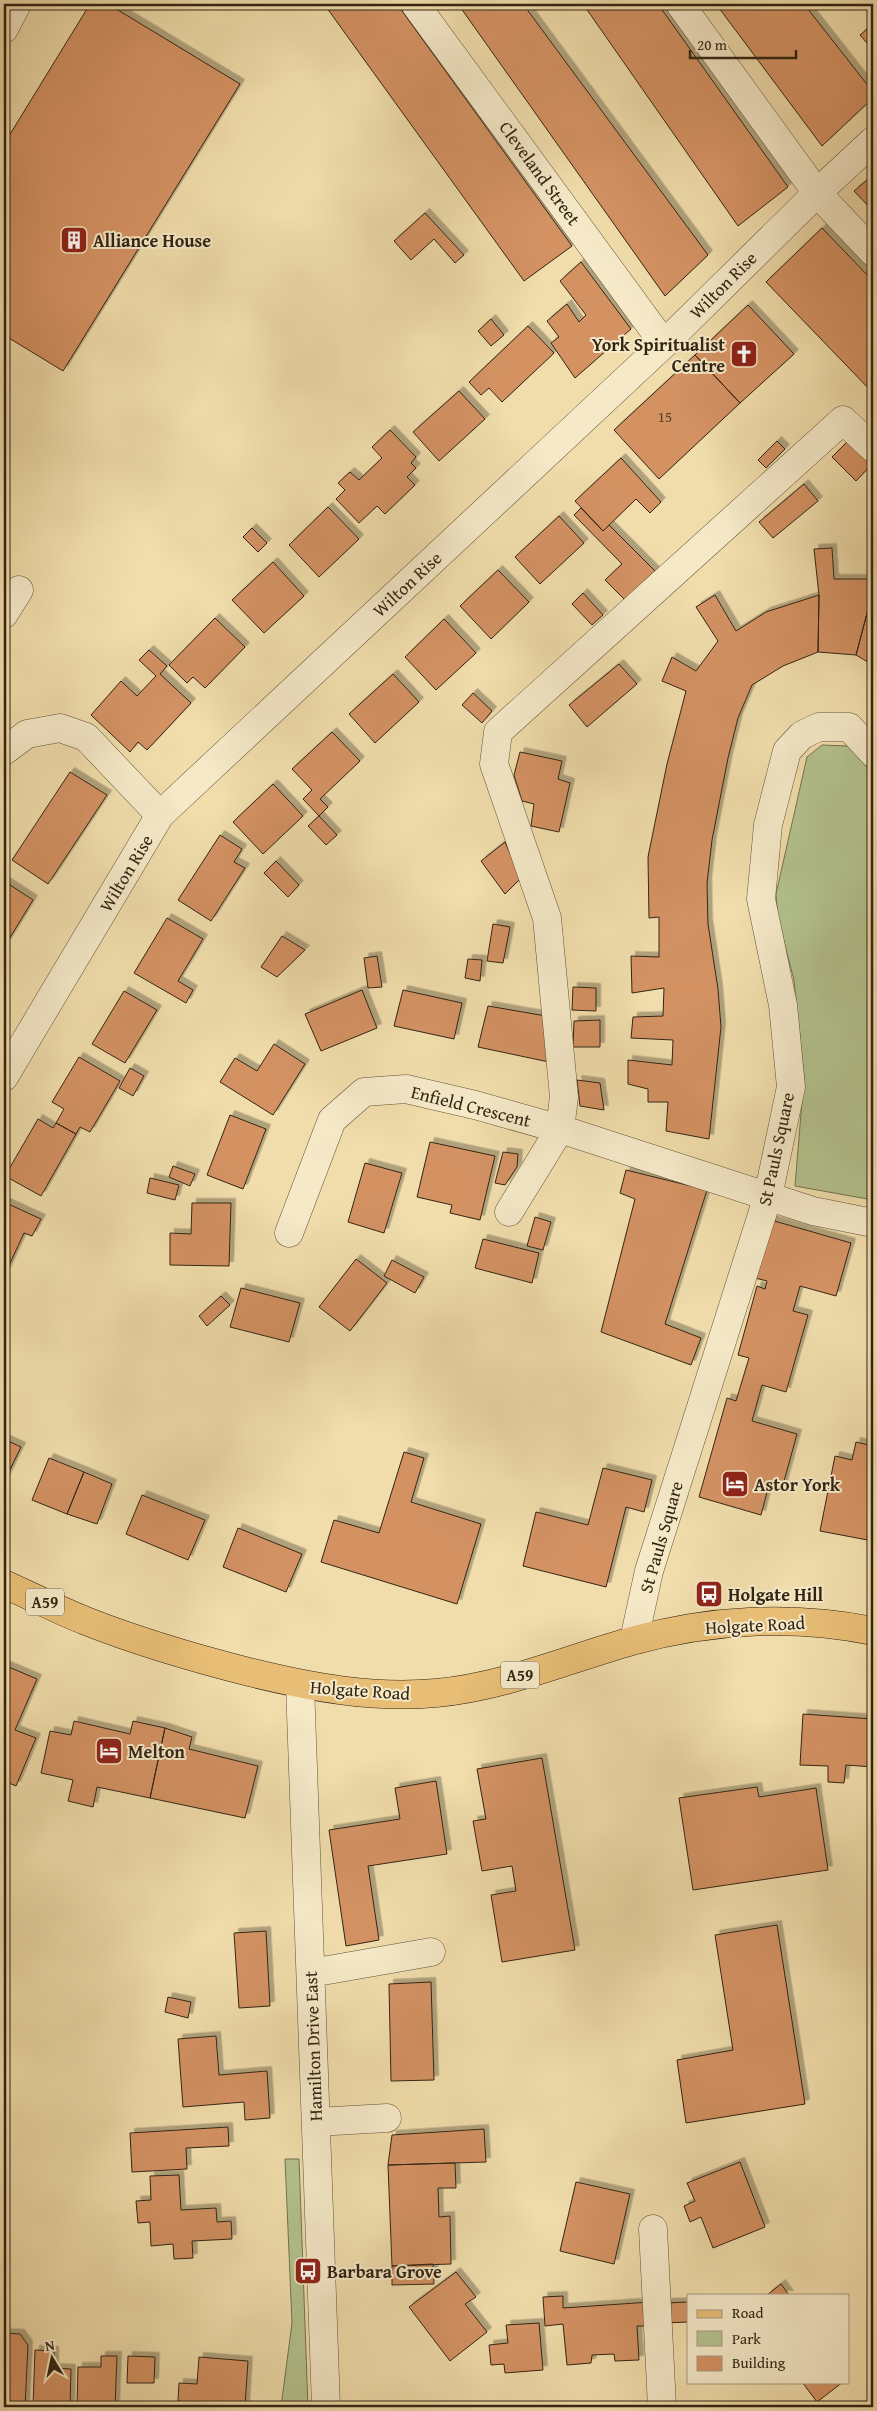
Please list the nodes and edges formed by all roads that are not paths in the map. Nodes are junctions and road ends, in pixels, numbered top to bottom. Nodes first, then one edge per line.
1 (17, 4) edge
2 (416, 4) edge
3 (680, 4) edge
4 (4, 29) edge
5 (873, 142) edge
6 (817, 193) junction
7 (873, 252) edge
8 (664, 344) junction
9 (873, 448) edge
10 (19, 590) dead end
11 (4, 614) edge
12 (4, 752) edge
13 (873, 753) edge
14 (160, 815) junction
15 (4, 1077) edge
16 (560, 1130) junction
17 (768, 1196) junction
18 (509, 1212) dead end
19 (873, 1223) edge
20 (290, 1233) dead end
21 (4, 1584) edge
22 (873, 1631) edge
23 (634, 1640) junction
24 (300, 1685) junction
25 (431, 1952) dead end
26 (311, 1973) junction
27 (387, 2118) dead end
28 (316, 2122) junction
29 (653, 2229) dead end
30 (326, 2407) edge
31 (662, 2407) edge

1 - 4 street
2 - 8 street, Cleveland Street
3 - 6 street
5 - 6 street, Wilton Rise
6 - 7 street
6 - 8 street, Wilton Rise
8 - 14 street, Wilton Rise
9 - 16 street
10 - 11 street
12 - 14 street
13 - 17 street, St Pauls Square
14 - 15 street, Wilton Rise
16 - 17 street, Enfield Crescent
16 - 18 street
16 - 20 street, Enfield Crescent
17 - 19 street, Enfield Crescent
17 - 23 street, St Pauls Square
21 - 24 main road, Holgate Road / A59
22 - 23 main road, Holgate Road / A59
23 - 24 main road, Holgate Road / A59
24 - 26 street, Hamilton Drive East
25 - 26 street
26 - 28 street, Hamilton Drive East
27 - 28 street
28 - 30 street, Hamilton Drive East
29 - 31 street

